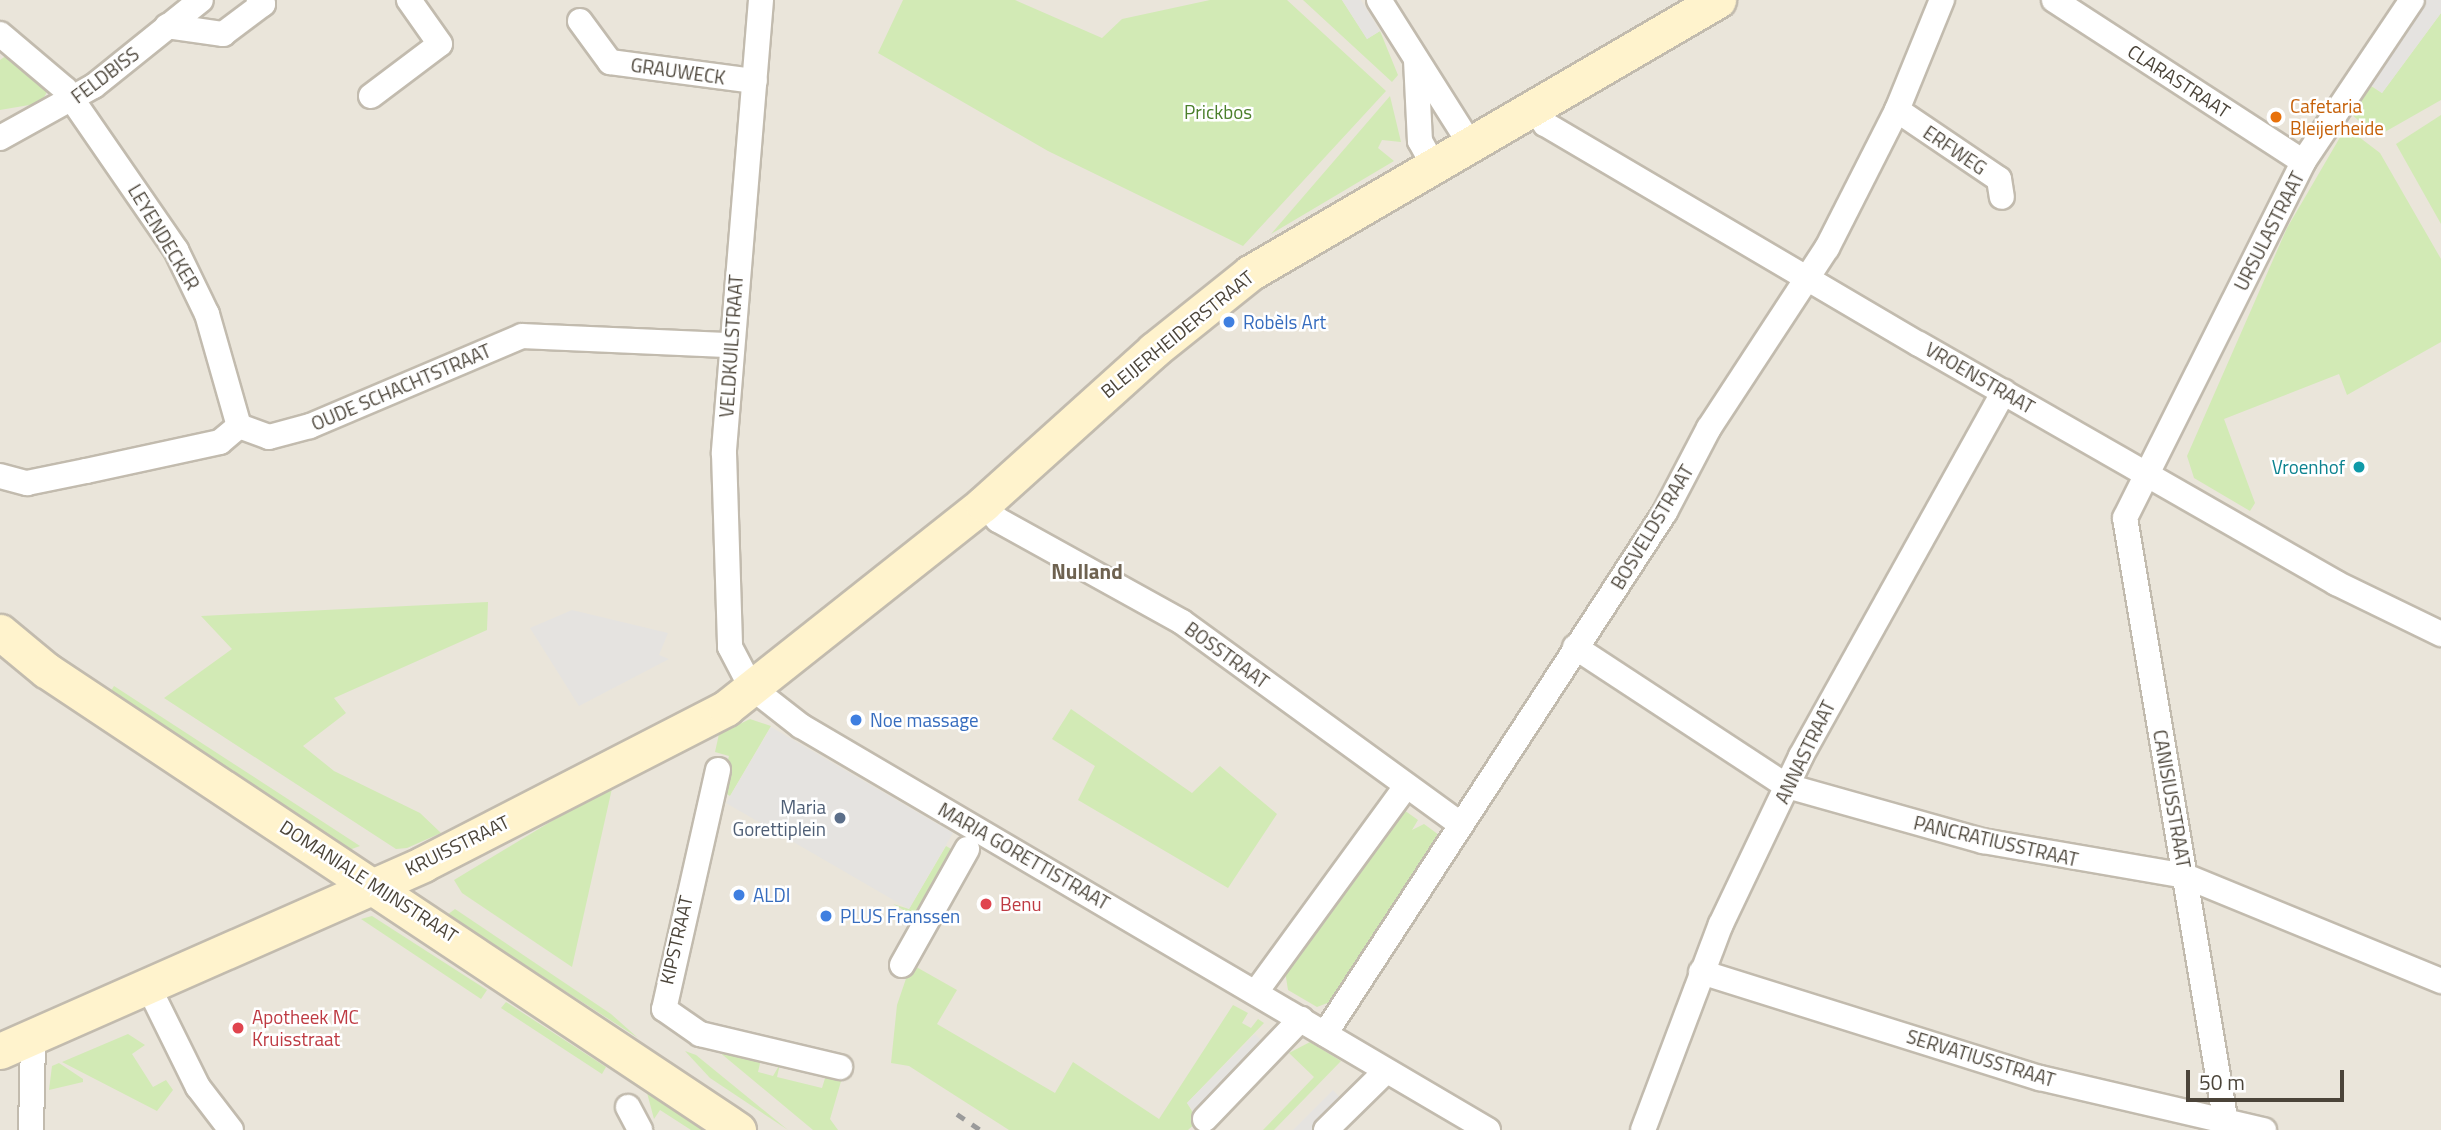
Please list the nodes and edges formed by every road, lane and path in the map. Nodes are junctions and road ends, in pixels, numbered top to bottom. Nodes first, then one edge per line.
1 (201, 0) edge
2 (260, 0) edge
3 (410, 0) edge
4 (761, 0) edge
5 (1379, 0) edge
6 (1942, 0) edge
7 (2054, 0) edge
8 (2412, 0) edge
9 (1704, 3) edge
10 (580, 21) dead end
11 (167, 26) junction
12 (0, 34) edge
13 (1416, 60) junction
14 (755, 81) junction
15 (371, 96) dead end
16 (73, 101) junction
17 (1532, 104) junction
18 (1897, 110) junction
19 (0, 138) edge
20 (1468, 141) junction
21 (2303, 162) junction
22 (1432, 163) junction
23 (2002, 197) dead end
24 (1807, 278) junction
25 (731, 345) junction
26 (2004, 392) junction
27 (239, 426) junction
28 (2147, 473) junction
29 (0, 476) edge
30 (982, 504) junction
31 (0, 632) edge
32 (2441, 634) edge
33 (1576, 647) junction
34 (751, 687) junction
35 (718, 771) dead end
36 (1406, 786) junction
37 (1787, 786) junction
38 (1461, 825) junction
39 (967, 849) dead end
40 (2185, 877) junction
41 (375, 883) junction
42 (902, 965) dead end
43 (1701, 972) junction
44 (2441, 981) edge
45 (150, 990) junction
46 (1256, 992) junction
47 (1301, 1019) junction
48 (1325, 1034) junction
49 (33, 1040) junction
50 (0, 1051) edge
51 (840, 1068) dead end
52 (1386, 1071) junction
53 (628, 1107) dead end
54 (1205, 1119) dead end
55 (2226, 1125) edge
56 (1480, 1128) edge
57 (31, 1130) edge
58 (232, 1130) edge
59 (640, 1130) edge
60 (738, 1130) edge
61 (1326, 1130) edge
62 (1643, 1130) edge
63 (2264, 1130) edge

1 - 11 street, FELDBISS
2 - 11 street
3 - 15 street
4 - 14 street, VELDKUILSTRAAT
5 - 13 street
6 - 18 street, BOSVELDSTRAAT
7 - 21 street, CLARASTRAAT
8 - 21 street, URSULASTRAAT
9 - 17 street, BLEIJERHEIDERSTRAAT
10 - 14 street, GRAUWECK
11 - 16 street, FELDBISS
12 - 16 street, LEYENDECKER
13 - 20 street
13 - 22 street
14 - 25 street, VELDKUILSTRAAT
16 - 19 street, FELDBISS
16 - 27 street, LEYENDECKER
17 - 20 street, BLEIJERHEIDERSTRAAT
17 - 24 street, VROENSTRAAT
18 - 23 street, ERFWEG
18 - 24 street, BOSVELDSTRAAT
20 - 22 street, BLEIJERHEIDERSTRAAT
21 - 28 street, URSULASTRAAT
22 - 30 street, BLEIJERHEIDERSTRAAT
24 - 26 street, VROENSTRAAT
24 - 33 street, BOSVELDSTRAAT
25 - 27 street, OUDE SCHACHTSTRAAT
25 - 34 street, VELDKUILSTRAAT
26 - 28 street, VROENSTRAAT
26 - 37 street, ANNASTRAAT
27 - 29 street
28 - 32 street, VROENSTRAAT
28 - 40 street, CANISIUSSTRAAT
30 - 34 street, BLEIJERHEIDERSTRAAT
30 - 36 street, BOSSTRAAT
31 - 41 street, DOMANIALE MIJNSTRAAT
33 - 37 street, PANCRATIUSSTRAAT
33 - 38 street, BOSVELDSTRAAT
34 - 41 street, KRUISSTRAAT
34 - 46 street, MARIA GORETTISTRAAT
35 - 51 street, KIPSTRAAT
36 - 38 street, BOSSTRAAT
36 - 46 street
37 - 40 street, PANCRATIUSSTRAAT
37 - 43 street, ANNASTRAAT
38 - 48 street, BOSVELDSTRAAT
39 - 42 street
40 - 44 street, PANCRATIUSSTRAAT
40 - 55 street, CANISIUSSTRAAT
41 - 45 street, KRUISSTRAAT
41 - 60 street, DOMANIALE MIJNSTRAAT
43 - 55 street, SERVATIUSSTRAAT
43 - 62 street, ANNASTRAAT
45 - 49 street, KRUISSTRAAT
45 - 58 street
46 - 47 street, MARIA GORETTISTRAAT
47 - 48 street, MARIA GORETTISTRAAT
47 - 54 street
48 - 52 street, MARIA GORETTISTRAAT
49 - 50 street, KRUISSTRAAT
49 - 57 street
52 - 56 street, MARIA GORETTISTRAAT
52 - 61 street
53 - 59 street
55 - 63 street, SERVATIUSSTRAAT

